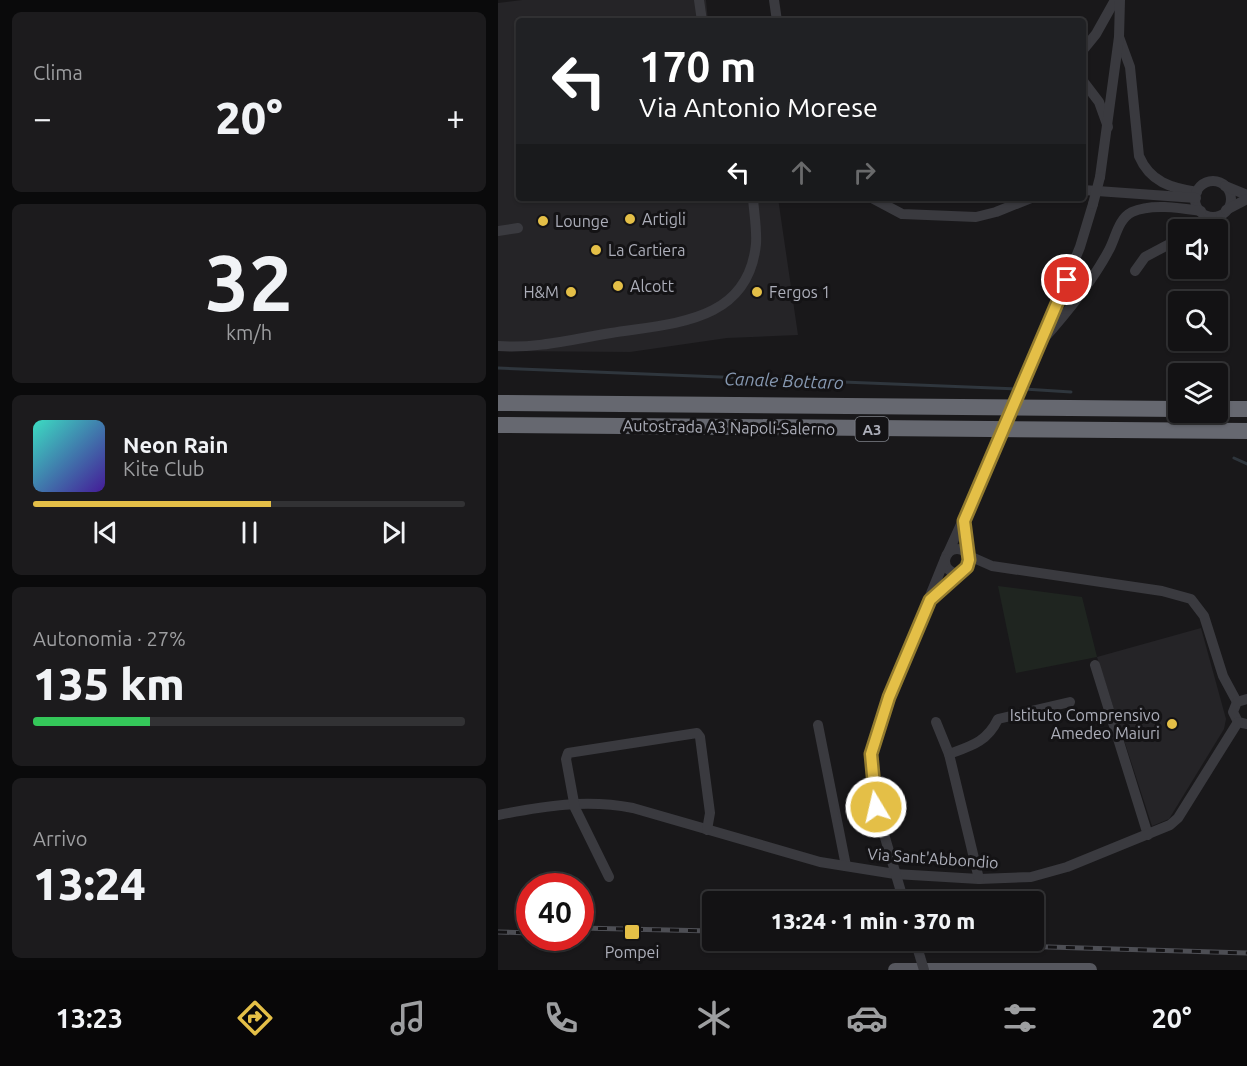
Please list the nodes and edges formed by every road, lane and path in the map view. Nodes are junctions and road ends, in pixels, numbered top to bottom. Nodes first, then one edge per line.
1 (699, 0) edge
2 (774, 0) edge
3 (1115, 0) edge
4 (1120, 0) edge
5 (702, 18) edge
6 (777, 18) edge
7 (1119, 38) junction
8 (1086, 47) edge
9 (1086, 85) edge
10 (1109, 130) junction
11 (1225, 186) junction
12 (1086, 190) edge
13 (1196, 195) junction
14 (1247, 195) edge
15 (1247, 200) edge
16 (753, 201) edge
17 (878, 201) edge
18 (1006, 203) edge
19 (1226, 210) junction
20 (1201, 212) junction
21 (1212, 216) junction
22 (1208, 219) edge
23 (518, 228) dead end
24 (498, 231) edge
25 (1168, 245) edge
26 (1135, 271) dead end
27 (1041, 342) junction
28 (498, 346) edge
29 (498, 403) edge
30 (1168, 409) edge
31 (1228, 409) edge
32 (1247, 409) edge
33 (498, 425) edge
34 (1247, 431) edge
35 (964, 521) junction
36 (967, 554) junction
37 (946, 557) junction
38 (992, 566) junction
39 (964, 570) junction
40 (930, 600) junction
41 (1095, 665) dead end
42 (1242, 701) edge
43 (1070, 702) dead end
44 (936, 722) dead end
45 (1242, 723) edge
46 (818, 725) dead end
47 (949, 754) junction
48 (574, 803) junction
49 (498, 815) edge
50 (707, 830) junction
51 (1148, 835) junction
52 (846, 866) junction
53 (895, 874) junction
54 (609, 877) dead end
55 (979, 879) junction
56 (900, 891) edge
57 (918, 951) edge
58 (895, 970) edge
59 (924, 970) edge
60 (1090, 970) edge

1 - 5 street
2 - 6 street
3 - 8 street
4 - 7 street
7 - 10 street
7 - 13 street
9 - 10 street
10 - 27 street, bridge
11 - 13 street
11 - 14 street
11 - 19 street
12 - 13 street
13 - 20 street
15 - 19 street
16 - 28 street
17 - 18 street
19 - 21 street
20 - 21 street
20 - 27 street
21 - 22 street
23 - 24 street
25 - 26 street
27 - 35 street, bridge
29 - 30 highway, Autostrada A3 Napoli-Salerno / A3
31 - 32 highway
33 - 34 highway, Autostrada A3 Napoli-Salerno / A3
35 - 36 street
35 - 37 street
36 - 37 street
36 - 38 street
36 - 39 street
37 - 39 street
37 - 40 street
38 - 39 street
38 - 42 street
39 - 40 street
40 - 53 street
41 - 51 street
42 - 45 street, Via Sant'Abbondio
43 - 47 street
44 - 47 street
45 - 51 street, Via Sant'Abbondio
46 - 52 street
47 - 55 street
48 - 49 street, Via Sant'Abbondio
48 - 50 street, Via Sant'Abbondio
48 - 50 street
48 - 54 street
50 - 52 street, Via Sant'Abbondio
51 - 55 street, Via Sant'Abbondio
52 - 53 street, Via Sant'Abbondio
53 - 55 street, Via Sant'Abbondio
53 - 56 street
57 - 59 street, bridge
58 - 60 main road

